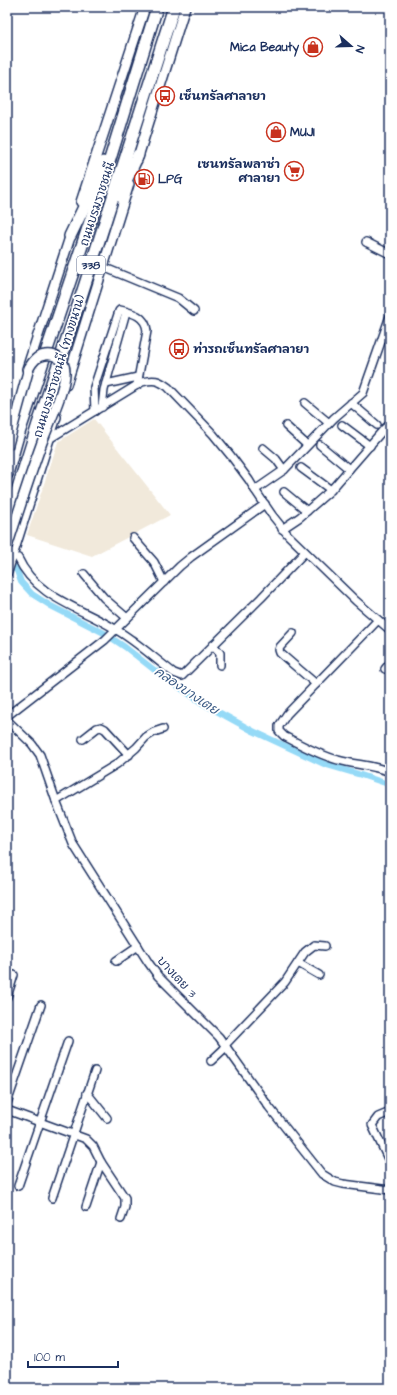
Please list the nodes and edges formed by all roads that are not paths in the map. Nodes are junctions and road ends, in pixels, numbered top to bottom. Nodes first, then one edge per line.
1 (145, 7) edge
2 (158, 7) edge
3 (174, 7) edge
4 (185, 7) edge
5 (121, 120) junction
6 (138, 155) junction
7 (101, 232) junction
8 (70, 236) junction
9 (366, 242) dead end
10 (390, 245) edge
11 (389, 253) edge
12 (103, 267) junction
13 (194, 311) dead end
14 (126, 312) junction
15 (390, 316) edge
16 (106, 348) junction
17 (115, 351) junction
18 (138, 381) junction
19 (106, 384) junction
20 (305, 403) dead end
21 (351, 403) junction
22 (102, 407) junction
23 (95, 411) junction
24 (329, 423) junction
25 (390, 424) edge
26 (342, 425) dead end
27 (377, 425) dead end
28 (286, 426) dead end
29 (7, 431) edge
30 (49, 439) junction
31 (308, 445) junction
32 (320, 445) dead end
33 (370, 446) junction
34 (7, 448) edge
35 (263, 448) dead end
36 (301, 468) dead end
37 (349, 469) junction
38 (284, 470) junction
39 (7, 474) edge
40 (255, 490) junction
41 (331, 490) junction
42 (284, 492) dead end
43 (265, 504) junction
44 (307, 511) junction
45 (7, 523) edge
46 (282, 529) junction
47 (133, 538) dead end
48 (11, 547) edge
49 (305, 552) junction
50 (18, 558) dead end
51 (7, 572) edge
52 (84, 574) dead end
53 (164, 582) junction
54 (127, 618) junction
55 (378, 620) junction
56 (114, 630) junction
57 (390, 630) edge
58 (293, 633) dead end
59 (213, 645) junction
60 (220, 665) dead end
61 (316, 684) junction
62 (7, 716) edge
63 (7, 720) edge
64 (163, 729) dead end
65 (83, 739) dead end
66 (129, 754) junction
67 (390, 772) edge
68 (56, 801) junction
69 (138, 946) junction
70 (325, 946) dead end
71 (116, 961) dead end
72 (298, 963) junction
73 (14, 975) dead end
74 (319, 975) dead end
75 (7, 997) edge
76 (40, 1005) dead end
77 (68, 1041) dead end
78 (226, 1046) junction
79 (211, 1061) dead end
80 (95, 1071) dead end
81 (87, 1093) junction
82 (7, 1103) edge
83 (7, 1110) edge
84 (390, 1112) edge
85 (107, 1118) dead end
86 (39, 1122) junction
87 (74, 1134) junction
88 (101, 1162) junction
89 (390, 1163) edge
90 (18, 1186) dead end
91 (390, 1190) edge
92 (52, 1198) dead end
93 (86, 1207) dead end
94 (121, 1219) dead end

1 - 8 main road, 338
2 - 5 highway, ถนนบรมราชชนนี / 338
3 - 7 highway, ถนนบรมราชชนนี / 338
4 - 6 main road, ถนนบรมราชชนนี (ทางขนาน) / 338
5 - 8 highway
5 - 39 highway, ถนนบรมราชชนนี / 338
6 - 7 highway
6 - 12 main road, ถนนบรมราชชนนี (ทางขนาน) / 338
7 - 45 highway, ถนนบรมราชชนนี / 338
8 - 29 main road, 338
9 - 11 street
10 - 11 street
12 - 13 street
12 - 30 main road, ถนนบรมราชชนนี (ทางขนาน) / 338
14 - 16 street
14 - 17 street
14 - 18 street
15 - 21 street
16 - 17 street
16 - 23 street
17 - 19 street
18 - 19 street
18 - 22 street
18 - 40 street
19 - 22 street
20 - 24 street
21 - 24 street
21 - 27 street
22 - 23 street
23 - 30 street
24 - 31 street
25 - 33 street
26 - 33 street
28 - 31 street
30 - 48 main road, ถนนบรมราชชนนี (ทางขนาน) / 338
31 - 38 street
32 - 37 street
33 - 37 street
34 - 48 main road, bridge
35 - 38 street
36 - 41 street
37 - 41 street
38 - 40 street
40 - 43 street
41 - 44 street
42 - 44 street
43 - 46 street
43 - 53 street
44 - 46 street
46 - 49 street
47 - 53 street
48 - 51 main road, ถนนบรมราชชนนี (ทางขนาน) / 338
49 - 55 street
49 - 59 street
50 - 56 street
52 - 54 street
53 - 54 street
54 - 56 street
55 - 57 street
55 - 61 street
56 - 59 street
56 - 62 street
58 - 61 street
59 - 60 street
61 - 67 street
63 - 68 street, บางเตย 3
64 - 66 street
65 - 66 street
66 - 68 street
68 - 69 street, บางเตย 3
69 - 71 street
69 - 78 street, บางเตย 3
70 - 72 street
72 - 74 street
72 - 78 street
73 - 75 street
76 - 82 street
77 - 86 street
78 - 79 street
78 - 91 street, บางเตย 3
80 - 81 street
81 - 85 street
81 - 87 street
83 - 86 street
84 - 89 street
86 - 87 street
86 - 90 street
87 - 88 street
87 - 92 street
88 - 93 street
88 - 94 street

